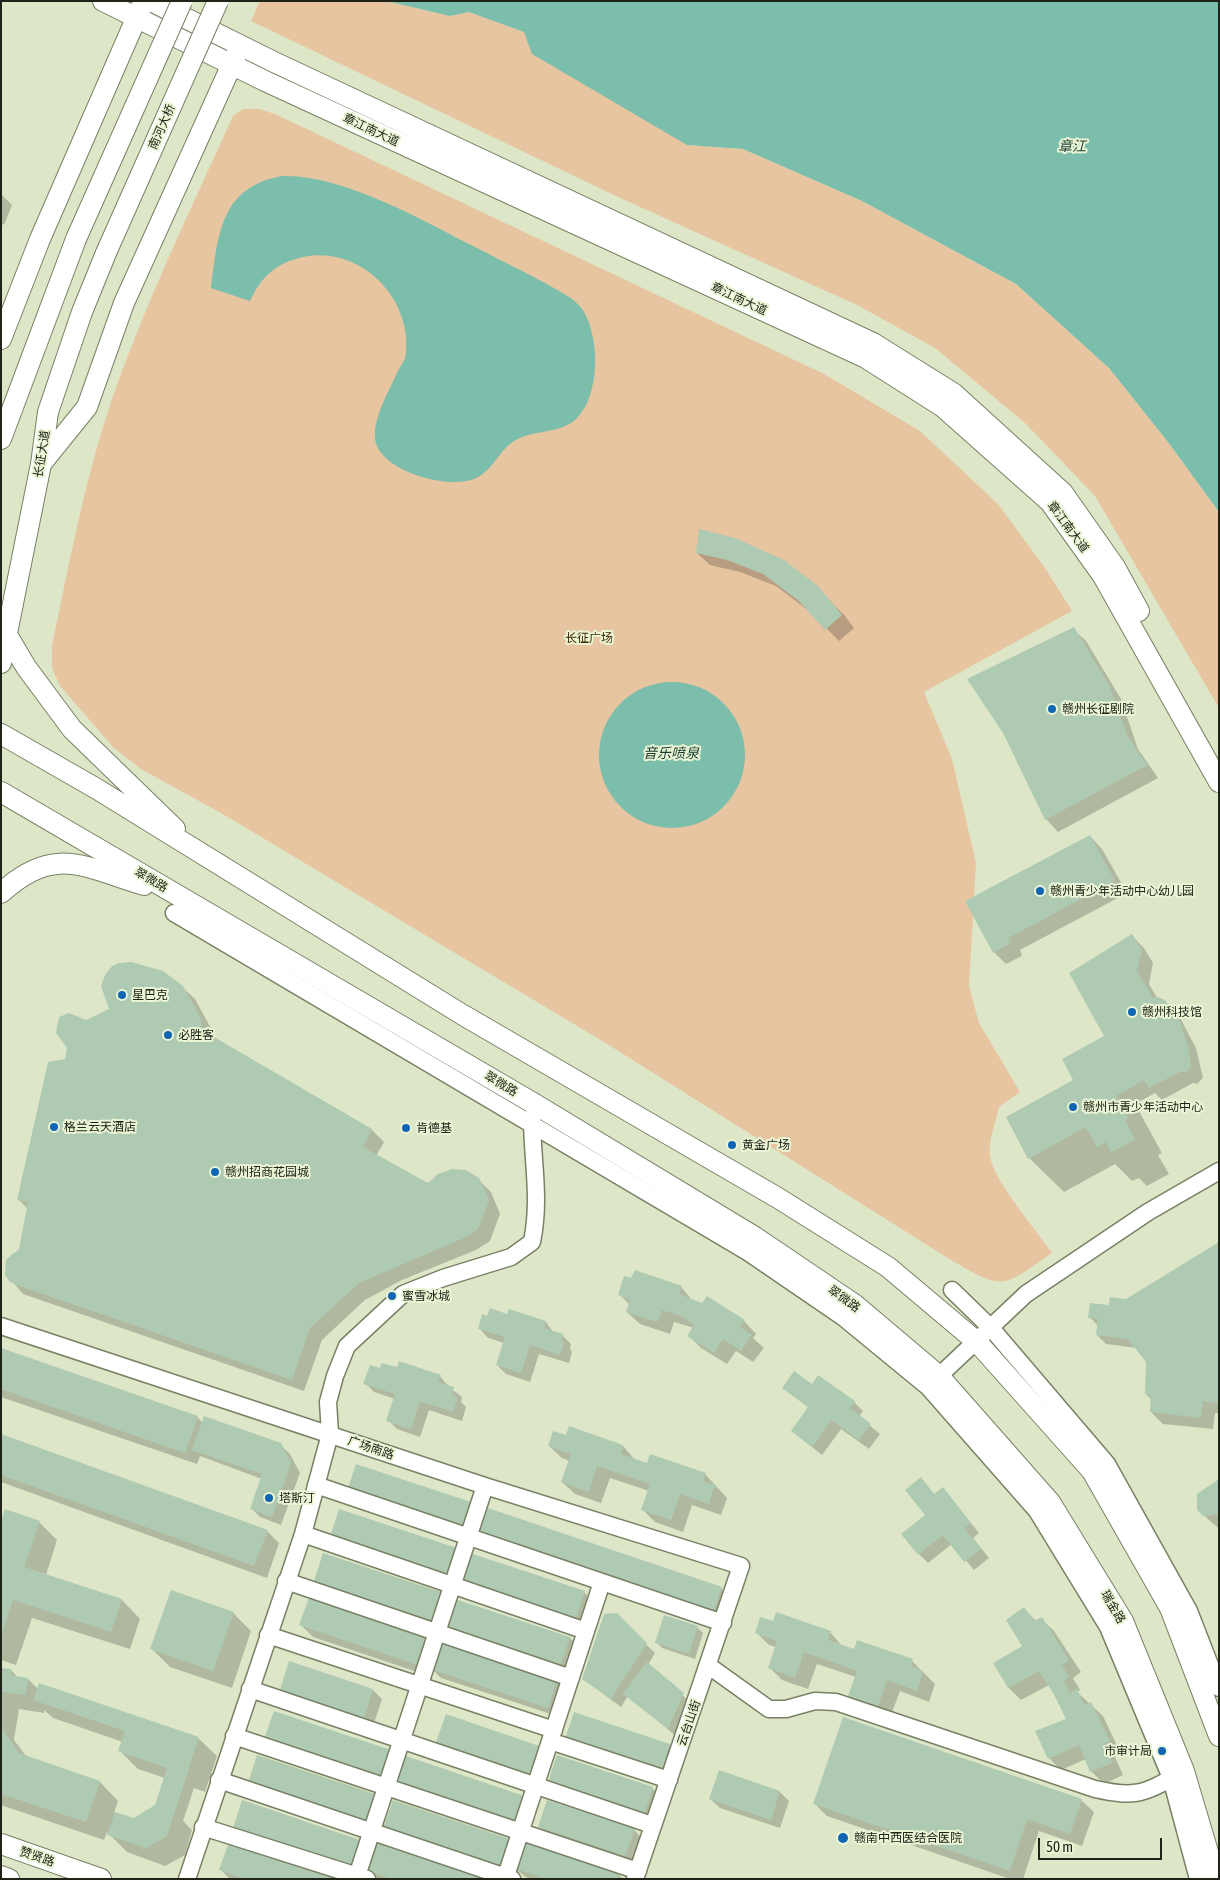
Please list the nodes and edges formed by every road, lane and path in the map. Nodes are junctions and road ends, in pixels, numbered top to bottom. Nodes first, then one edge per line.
1 (103, 1) edge
2 (151, 1) edge
3 (182, 1) edge
4 (218, 1) edge
5 (140, 10) edge
6 (241, 45) junction
7 (106, 252) joint
8 (1, 339) edge
9 (23, 380) junction
10 (1, 403) edge
11 (1, 439) edge
12 (41, 464) junction
13 (6, 633) junction
14 (1, 663) edge
15 (1, 734) edge
16 (1219, 758) edge
17 (1219, 782) edge
18 (1, 792) edge
19 (197, 852) junction
20 (1, 893) edge
21 (177, 905) junction
22 (532, 1103) junction
23 (532, 1126) junction
24 (1219, 1171) edge
25 (952, 1290) dead end
26 (1, 1326) edge
27 (984, 1335) junction
28 (938, 1376) junction
29 (330, 1434) junction
30 (316, 1485) junction
31 (485, 1486) junction
32 (303, 1534) junction
33 (468, 1537) junction
34 (741, 1566) joint
35 (286, 1581) junction
36 (602, 1582) junction
37 (453, 1585) junction
38 (723, 1623) junction
39 (586, 1631) junction
40 (437, 1633) junction
41 (268, 1635) junction
42 (709, 1666) junction
43 (571, 1678) junction
44 (420, 1685) junction
45 (1219, 1688) edge
46 (250, 1689) junction
47 (552, 1735) junction
48 (234, 1736) junction
49 (1219, 1736) edge
50 (401, 1740) junction
51 (1178, 1774) junction
52 (219, 1780) junction
53 (669, 1780) junction
54 (386, 1786) junction
55 (536, 1786) junction
56 (652, 1825) junction
57 (203, 1827) junction
58 (371, 1831) junction
59 (521, 1831) junction
60 (1, 1844) edge
61 (637, 1875) edge
62 (1, 1876) edge
63 (188, 1878) edge
64 (360, 1878) edge
65 (508, 1878) edge
66 (9, 1879) edge
67 (101, 1879) edge
68 (1198, 1879) edge
69 (1216, 1879) edge

1 - 5 main road, 章江南大道
2 - 6 main road, 章江南大道
3 - 9 main road, bridge
4 - 7 main road, 南河大桥, bridge
5 - 8 main road
5 - 17 main road, 章江南大道
6 - 12 main road
6 - 16 main road, 章江南大道
7 - 12 main road, 长征大道
9 - 10 main road
9 - 11 main road
12 - 13 main road, 长征大道
13 - 14 main road, 长征大道
13 - 19 main road
15 - 19 main road
18 - 21 main road, 翠微路
19 - 27 main road
20 - 21 main road
21 - 22 main road, 翠微路
21 - 23 street
22 - 23 street
22 - 28 main road, 翠微路
23 - 29 street
23 - 51 street
24 - 27 street
25 - 27 street
26 - 29 street, 广场南路
27 - 28 street
27 - 45 street
27 - 49 main road
28 - 51 main road, 瑞金路
29 - 30 street
29 - 31 street, 广场南路
30 - 32 street
30 - 33 street
31 - 33 street
31 - 34 street, 广场南路
32 - 35 street
32 - 37 street
33 - 36 street
33 - 37 street
34 - 38 street, 云台山街
35 - 40 street
35 - 41 street
36 - 38 street
36 - 39 street
37 - 39 street
37 - 40 street
38 - 42 street, 云台山街
39 - 43 street
40 - 43 street
40 - 44 street
41 - 44 street
41 - 46 street
42 - 51 street
42 - 53 street, 云台山街
43 - 47 street
44 - 47 street
44 - 50 street
46 - 48 street
46 - 50 street
47 - 53 street
47 - 55 street
48 - 52 street
48 - 54 street
50 - 54 street
50 - 55 street
51 - 68 street
51 - 69 main road, 瑞金路
52 - 57 street
52 - 58 street
53 - 56 street, 云台山街
54 - 58 street
54 - 59 street
55 - 56 street
55 - 59 street
56 - 61 street, 云台山街
57 - 63 street
57 - 64 street
58 - 64 street
58 - 65 street
59 - 61 street
59 - 65 street
60 - 67 main road, 赞贤路
62 - 66 main road

